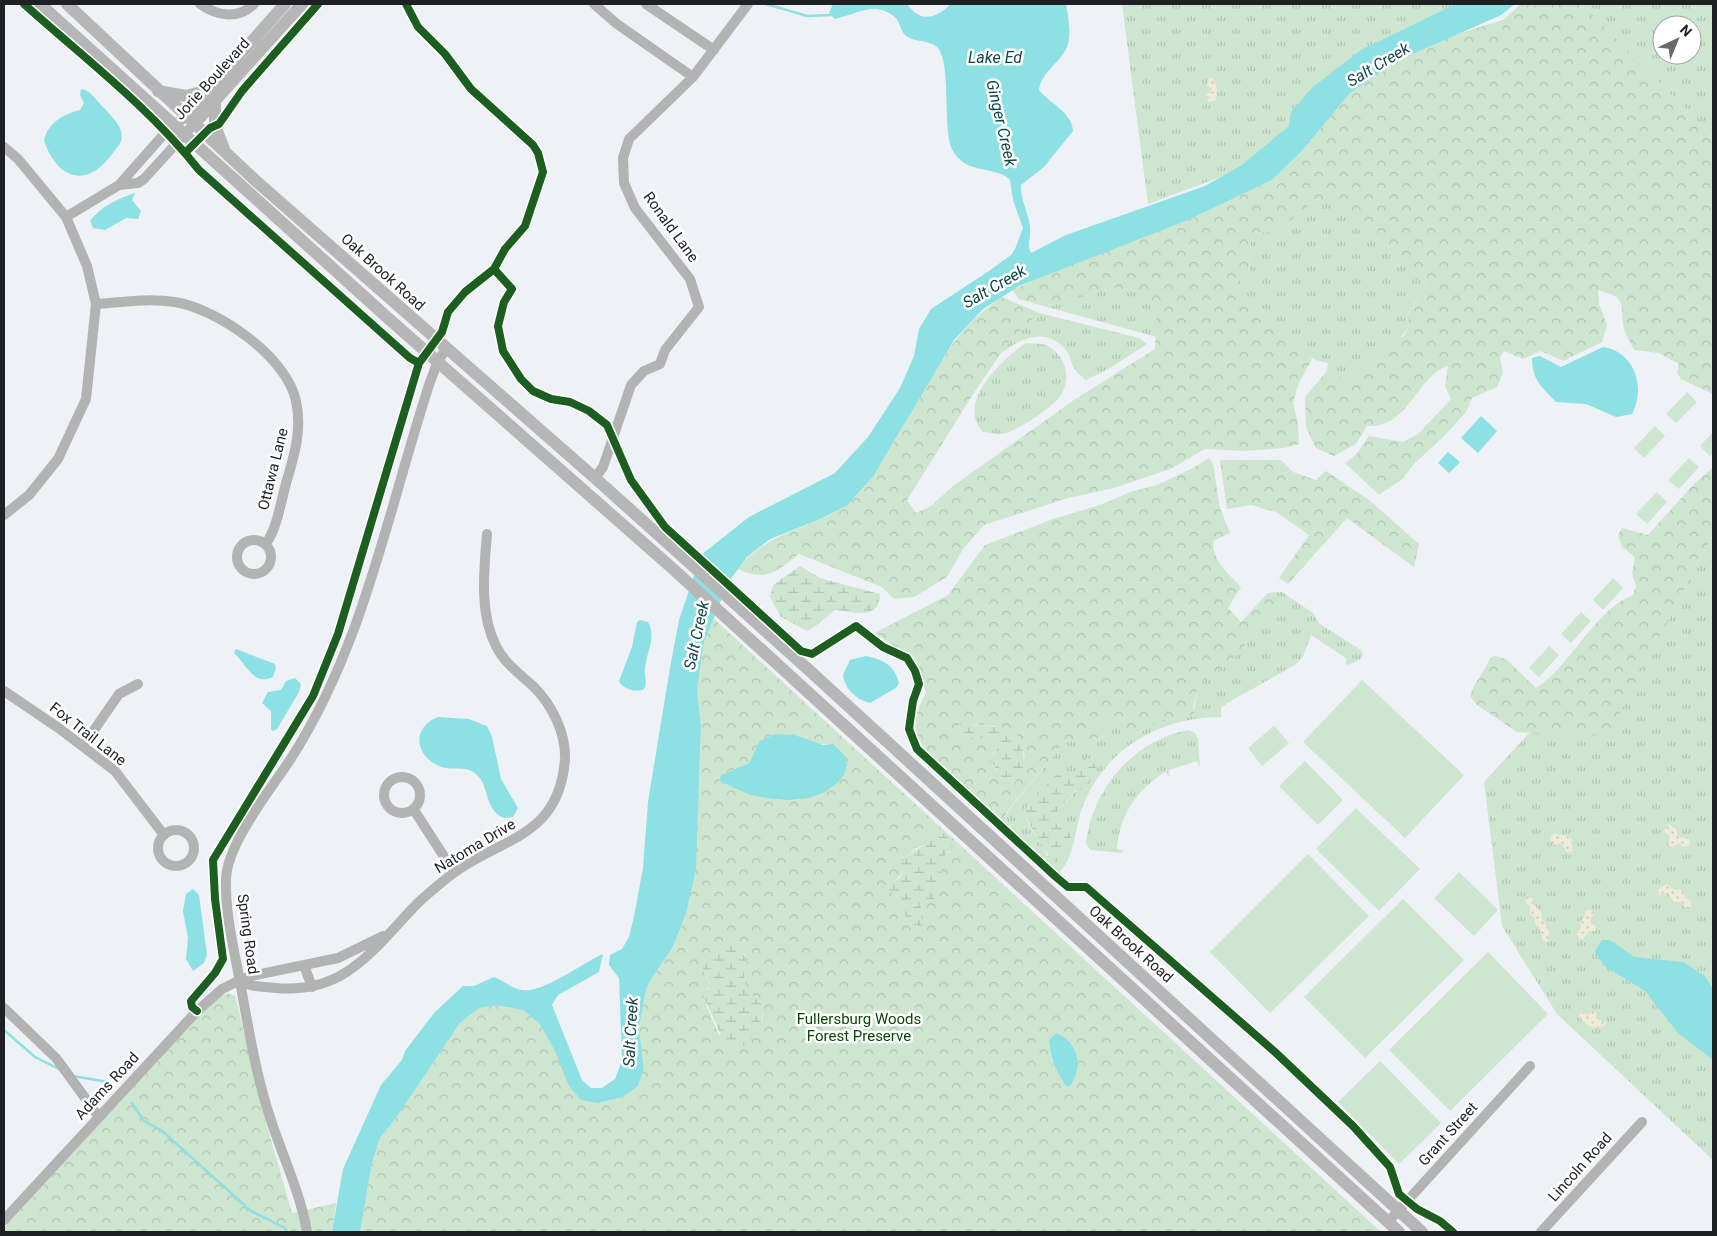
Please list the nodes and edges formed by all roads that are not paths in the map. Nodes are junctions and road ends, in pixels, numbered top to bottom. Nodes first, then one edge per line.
1 (40, 4) edge
2 (67, 4) edge
3 (200, 4) edge
4 (254, 4) edge
5 (285, 4) edge
6 (302, 4) edge
7 (594, 4) edge
8 (646, 4) edge
9 (746, 6) edge
10 (714, 50) junction
11 (693, 77) junction
12 (158, 91) junction
13 (212, 96) junction
14 (190, 120) junction
15 (178, 131) junction
16 (4, 147) edge
17 (224, 152) junction
18 (120, 185) junction
19 (66, 217) junction
20 (96, 304) junction
21 (446, 349) junction
22 (438, 361) junction
23 (594, 478) junction
24 (4, 515) edge
25 (487, 534) dead end
26 (266, 544) dead end
27 (138, 684) dead end
28 (4, 691) edge
29 (83, 746) junction
30 (414, 810) dead end
31 (164, 835) dead end
32 (454, 872) junction
33 (392, 931) junction
34 (304, 965) junction
35 (240, 981) junction
36 (312, 987) junction
37 (4, 1008) edge
38 (1530, 1066) dead end
39 (99, 1117) junction
40 (1642, 1122) dead end
41 (1398, 1210) junction
42 (4, 1220) edge
43 (1388, 1222) junction
44 (307, 1232) edge
45 (1399, 1232) edge
46 (1422, 1232) edge
47 (1541, 1232) edge

1 - 15 main road, Oak Brook Road
2 - 12 main road, Oak Brook Road
3 - 4 street
5 - 13 main road, Jorie Boulevard
6 - 13 main road, Jorie Boulevard
7 - 11 street
8 - 10 street
9 - 10 street, Ronald Lane
10 - 11 street, Ronald Lane
11 - 23 street, Ronald Lane
12 - 13 main road
12 - 14 main road, Oak Brook Road
13 - 14 main road, Jorie Boulevard
13 - 17 main road
14 - 15 street, Jorie Boulevard
14 - 17 main road, Oak Brook Road
15 - 18 street, Jorie Boulevard
15 - 18 street, Jorie Boulevard
15 - 22 main road, Oak Brook Road
16 - 19 street
17 - 21 main road, Oak Brook Road
18 - 19 street, Jorie Boulevard
19 - 20 street
20 - 24 street
20 - 26 street, Ottawa Lane
21 - 22 street, Spring Road
21 - 23 main road, Oak Brook Road
22 - 35 street, Spring Road
22 - 43 main road, Oak Brook Road
23 - 41 main road, Oak Brook Road
25 - 32 street, Natoma Drive
27 - 29 street
28 - 29 street, Fox Trail Lane
29 - 31 street, Fox Trail Lane
30 - 32 street
32 - 33 street, Natoma Drive
33 - 34 street, Natoma Drive
33 - 36 street, Natoma Drive
34 - 35 street, Natoma Drive
34 - 36 street
35 - 36 street, Natoma Drive
35 - 39 street, Adams Road
35 - 44 street, Spring Road
37 - 39 street
38 - 41 street, Grant Street
39 - 42 street, Adams Road
40 - 47 street, Lincoln Road
41 - 43 street, Grant Street
41 - 46 main road, Oak Brook Road
43 - 45 main road, Oak Brook Road

